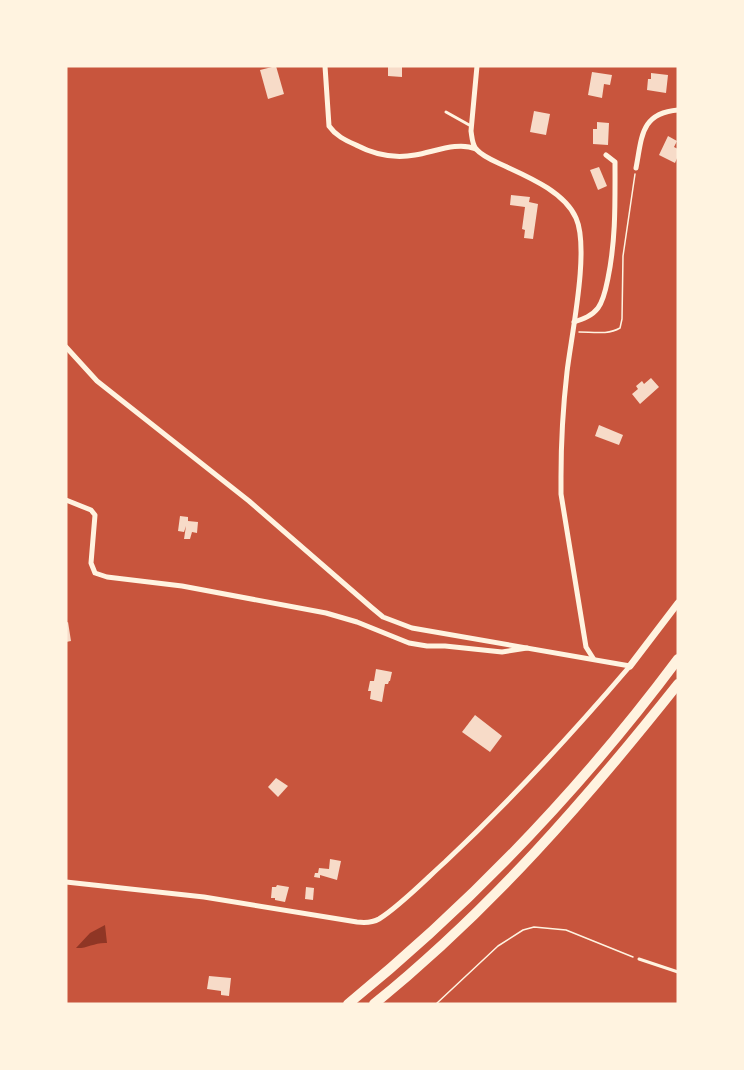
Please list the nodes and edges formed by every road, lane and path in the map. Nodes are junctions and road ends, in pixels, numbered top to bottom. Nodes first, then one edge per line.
1 (326, 66) edge
2 (477, 66) edge
3 (678, 110) edge
4 (446, 112) dead end
5 (471, 126) junction
6 (477, 149) junction
7 (606, 155) dead end
8 (636, 168) joint
9 (574, 322) junction
10 (573, 333) junction
11 (66, 347) edge
12 (66, 500) edge
13 (678, 603) edge
14 (532, 647) junction
15 (594, 659) junction
16 (678, 659) edge
17 (630, 666) junction
18 (678, 684) edge
19 (66, 882) edge
20 (639, 959) joint
21 (678, 972) edge
22 (348, 1004) edge
23 (374, 1004) edge
24 (436, 1004) edge

1 - 6 street
2 - 5 street
3 - 8 street
4 - 5 lane
5 - 6 street
6 - 9 street
7 - 9 street
8 - 10 path
9 - 10 street
10 - 15 street
11 - 14 street
12 - 14 street
13 - 17 street
14 - 15 street
15 - 17 street
16 - 22 highway
17 - 19 street
18 - 23 highway
20 - 21 lane
20 - 24 path

